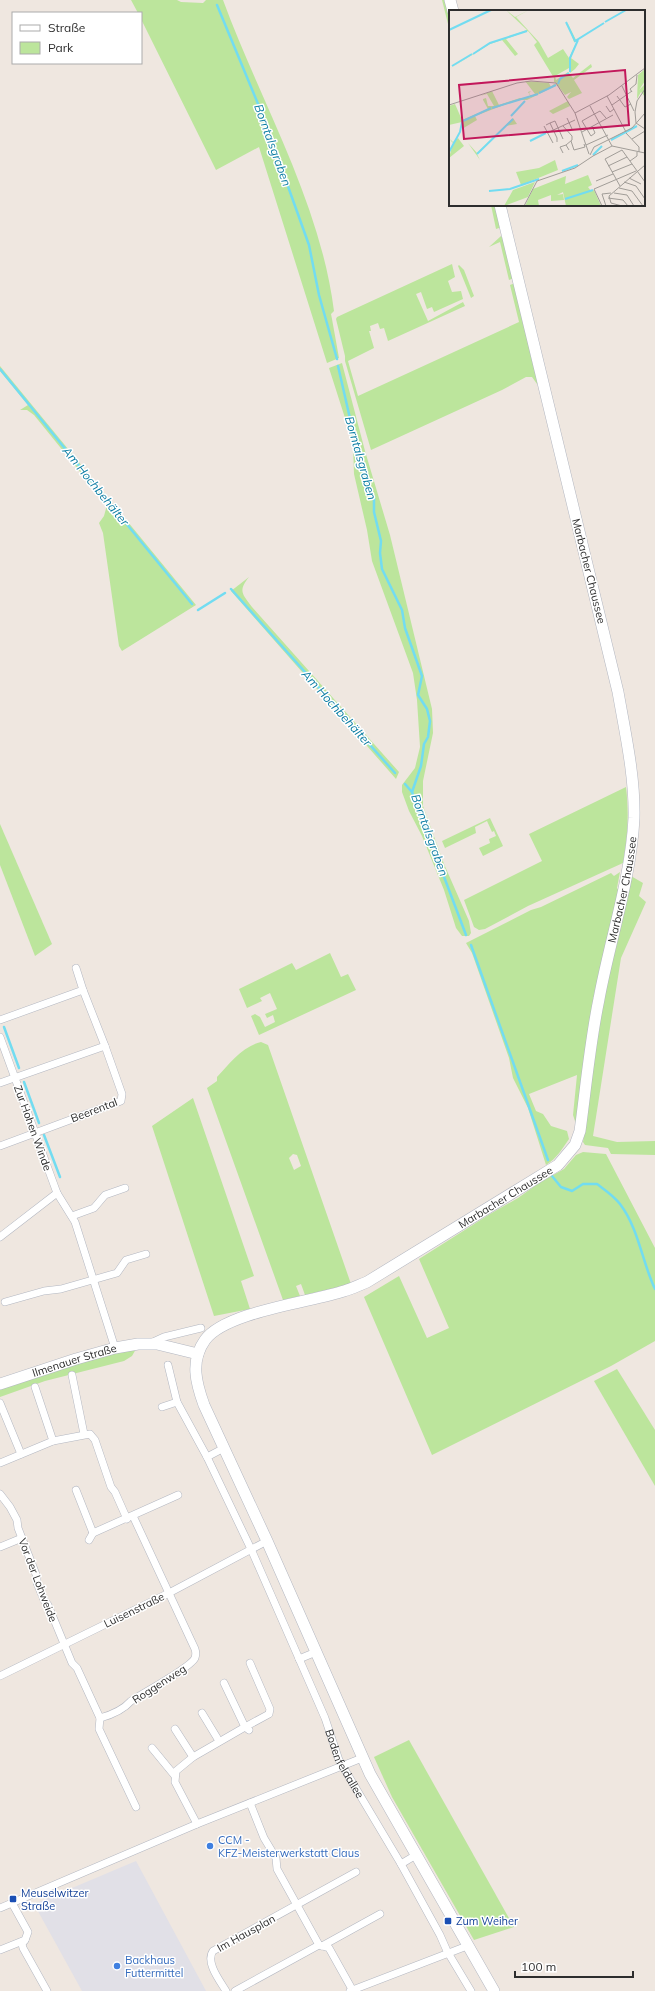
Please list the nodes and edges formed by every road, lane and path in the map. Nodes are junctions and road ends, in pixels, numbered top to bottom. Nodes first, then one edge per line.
1 (450, 0) edge
2 (453, 10) edge
3 (500, 206) edge
4 (76, 968) dead end
5 (83, 990) junction
6 (0, 1020) edge
7 (0, 1037) edge
8 (105, 1046) junction
9 (15, 1078) junction
10 (0, 1083) edge
11 (35, 1132) junction
12 (0, 1146) edge
13 (125, 1188) dead end
14 (57, 1193) junction
15 (72, 1216) junction
16 (0, 1236) edge
17 (146, 1254) dead end
18 (94, 1280) junction
19 (6, 1302) dead end
20 (201, 1328) dead end
21 (151, 1344) junction
22 (115, 1348) junction
23 (198, 1354) junction
24 (168, 1365) dead end
25 (72, 1375) dead end
26 (0, 1384) edge
27 (35, 1387) dead end
28 (177, 1402) junction
29 (0, 1403) edge
30 (162, 1407) dead end
31 (84, 1434) junction
32 (53, 1441) junction
33 (224, 1448) junction
34 (21, 1454) junction
35 (207, 1457) junction
36 (0, 1463) edge
37 (76, 1490) dead end
38 (0, 1494) edge
39 (178, 1495) dead end
40 (130, 1518) junction
41 (22, 1538) junction
42 (267, 1541) junction
43 (0, 1547) edge
44 (251, 1549) junction
45 (169, 1593) junction
46 (64, 1645) junction
47 (316, 1652) junction
48 (299, 1659) junction
49 (250, 1663) dead end
50 (0, 1676) edge
51 (224, 1683) dead end
52 (202, 1713) dead end
53 (100, 1718) junction
54 (247, 1728) junction
55 (175, 1729) dead end
56 (219, 1741) junction
57 (152, 1748) dead end
58 (193, 1757) junction
59 (362, 1758) junction
60 (342, 1765) junction
61 (174, 1776) junction
62 (250, 1803) junction
63 (136, 1807) dead end
64 (197, 1824) junction
65 (416, 1855) junction
66 (401, 1864) junction
67 (356, 1872) dead end
68 (12, 1903) junction
69 (297, 1905) junction
70 (0, 1908) edge
71 (380, 1914) dead end
72 (25, 1940) junction
73 (320, 1945) junction
74 (467, 1946) junction
75 (0, 1950) edge
76 (449, 1954) junction
77 (47, 1991) edge
78 (226, 1991) edge
79 (235, 1991) edge
80 (352, 1991) edge
81 (471, 1991) edge
82 (494, 1991) edge

1 - 2 street
3 - 23 street, Marbacher Chaussee
4 - 5 street, Beerental
5 - 6 street
5 - 8 street, Beerental
7 - 9 street, Zur Hohen Winde
8 - 9 street
8 - 11 street, Beerental
9 - 10 street
9 - 11 street, Zur Hohen Winde
11 - 12 street
11 - 14 street, Zur Hohen Winde
13 - 15 street
14 - 15 street, Zur Hohen Winde
14 - 16 street
15 - 18 street, Zur Hohen Winde
17 - 18 street
18 - 19 street
18 - 22 street, Zur Hohen Winde
20 - 21 street, Ilmenauer Straße
21 - 22 street, Ilmenauer Straße
21 - 23 street, Ilmenauer Straße
22 - 26 street, Ilmenauer Straße
23 - 33 street, Bodenfeldallee
24 - 28 street, Bodenfeldallee
25 - 31 street
27 - 32 street
28 - 30 street
28 - 35 street, Bodenfeldallee
29 - 34 street
31 - 32 street
31 - 40 street
32 - 34 street
33 - 35 street
33 - 42 street, Bodenfeldallee
34 - 36 street
35 - 44 street, Bodenfeldallee
37 - 40 street
38 - 41 street, Vor der Lohweide
39 - 40 street
40 - 45 street
41 - 43 street
41 - 46 street, Vor der Lohweide
42 - 44 street, Luisenstraße
42 - 47 street, Bodenfeldallee
44 - 45 street, Luisenstraße
44 - 48 street, Bodenfeldallee
45 - 46 street, Luisenstraße
45 - 53 street, Roggenweg
46 - 50 street, Luisenstraße
46 - 53 street, Vor der Lohweide
47 - 48 street
47 - 59 street, Bodenfeldallee
48 - 60 street, Bodenfeldallee
49 - 54 street
51 - 54 street
52 - 56 street
53 - 63 street, Vor der Lohweide
54 - 56 street
55 - 58 street
56 - 58 street
57 - 61 street
58 - 61 street
59 - 60 street
59 - 65 street, Bodenfeldallee
60 - 62 street
60 - 66 street, Bodenfeldallee
61 - 64 street
62 - 64 street
62 - 69 street
64 - 68 street
65 - 66 street
65 - 74 street, Bodenfeldallee
66 - 76 street, Bodenfeldallee
67 - 69 street, Im Hausplan
68 - 70 street
68 - 72 street
69 - 73 street
69 - 78 street, Im Hausplan
71 - 73 street
72 - 75 street
72 - 77 street
73 - 79 street
73 - 80 street
74 - 76 street
74 - 82 street, Bodenfeldallee
76 - 80 street
76 - 81 street, Bodenfeldallee

